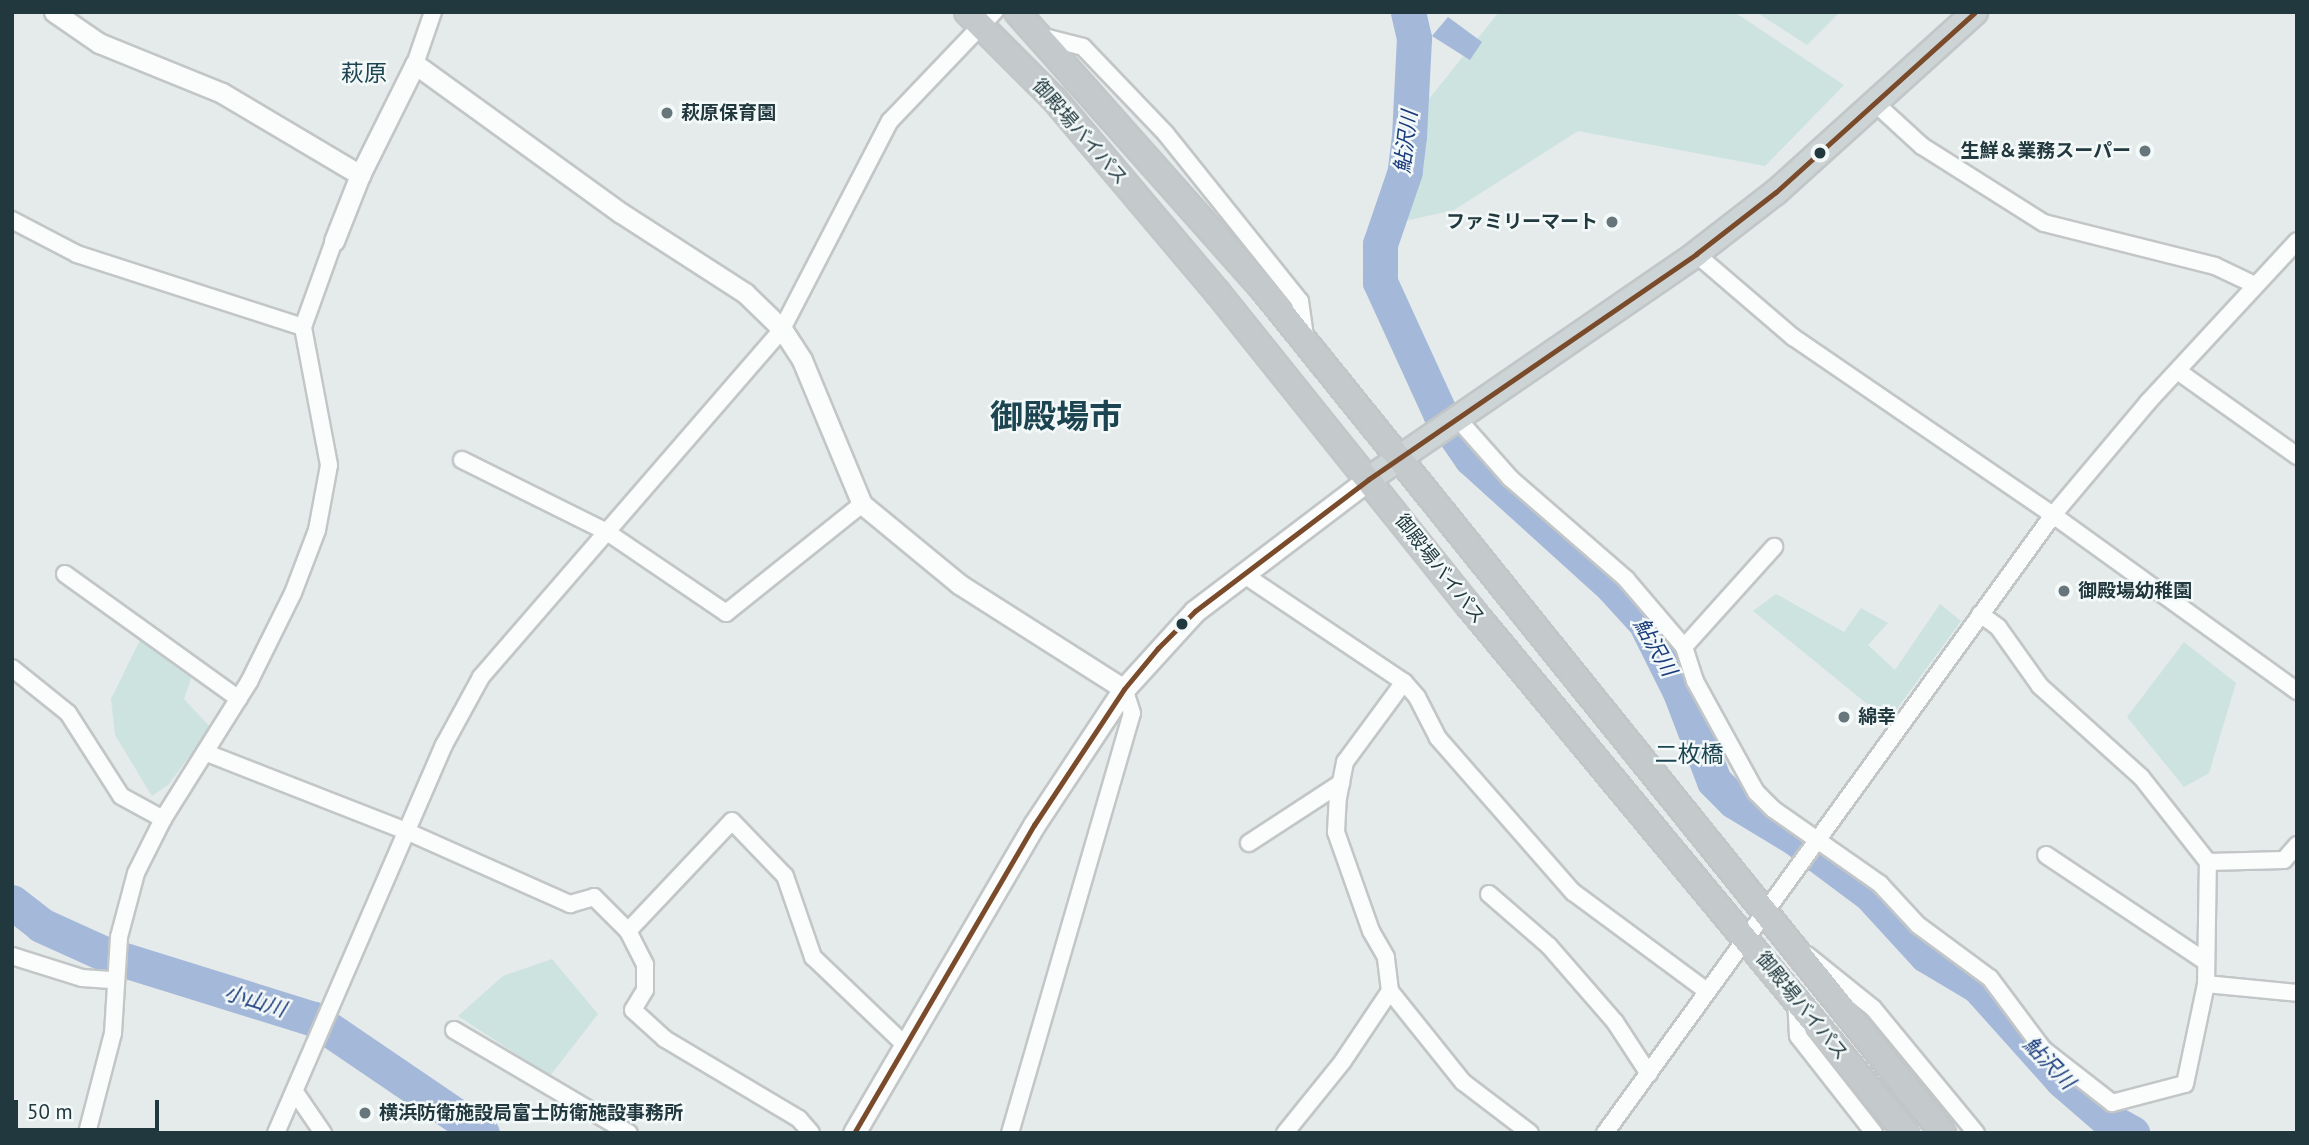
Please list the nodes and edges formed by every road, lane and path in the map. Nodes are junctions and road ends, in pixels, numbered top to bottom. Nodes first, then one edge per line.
1 (54, 12) edge
2 (1017, 12) edge
3 (1975, 12) edge
4 (434, 13) edge
5 (981, 17) edge
6 (415, 64) junction
7 (1875, 103) junction
8 (360, 175) junction
9 (12, 220) edge
10 (334, 241) joint
11 (2297, 241) edge
12 (1696, 254) junction
13 (2255, 285) junction
14 (303, 327) junction
15 (782, 329) junction
16 (2179, 372) junction
17 (1457, 418) junction
18 (2297, 456) edge
19 (1399, 457) junction
20 (462, 460) dead end
21 (1369, 479) junction
22 (863, 504) junction
23 (2053, 515) junction
24 (607, 531) junction
25 (1774, 547) dead end
26 (1243, 574) junction
27 (65, 575) dead end
28 (1980, 614) junction
29 (1684, 647) junction
30 (12, 668) edge
31 (1404, 682) junction
32 (1124, 690) junction
33 (2297, 691) edge
34 (239, 699) junction
35 (207, 753) junction
36 (1341, 783) junction
37 (163, 819) junction
38 (406, 831) junction
39 (1816, 842) junction
40 (1249, 843) dead end
41 (2297, 845) edge
42 (2046, 855) dead end
43 (2208, 862) junction
44 (1489, 894) dead end
45 (1764, 913) junction
46 (628, 931) junction
47 (1746, 938) junction
48 (1790, 944) junction
49 (12, 956) edge
50 (2205, 961) junction
51 (114, 977) junction
52 (2206, 984) junction
53 (1390, 991) junction
54 (1707, 991) junction
55 (2297, 993) edge
56 (1796, 998) junction
57 (454, 1030) dead end
58 (905, 1045) junction
59 (1649, 1074) junction
60 (295, 1092) junction
61 (1611, 1131) edge
62 (88, 1133) edge
63 (276, 1133) edge
64 (323, 1133) edge
65 (629, 1133) edge
66 (811, 1133) edge
67 (854, 1133) edge
68 (1010, 1133) edge
69 (1285, 1133) edge
70 (1531, 1133) edge
71 (1874, 1133) edge
72 (1906, 1133) edge
73 (1943, 1133) edge
74 (1976, 1133) edge

1 - 8 street
2 - 19 highway, 御殿場バイパス
3 - 7 main road
4 - 6 street
5 - 15 street
5 - 21 highway, 御殿場バイパス
6 - 8 street
6 - 15 street
7 - 12 main road
7 - 13 street
8 - 10 street
9 - 14 street
10 - 14 street
11 - 13 street
12 - 17 main road
12 - 23 street
13 - 16 street
14 - 34 street
15 - 22 street
15 - 24 street
16 - 18 street
16 - 23 street
17 - 19 main road
17 - 29 street
19 - 21 main road
19 - 45 highway, 御殿場バイパス
20 - 24 street
21 - 26 main road
21 - 47 highway, 御殿場バイパス
22 - 24 street
22 - 32 street
23 - 28 street
23 - 33 street
24 - 38 street
25 - 29 street
26 - 31 street
26 - 32 main road
27 - 34 street
28 - 39 street
28 - 43 street
29 - 39 street
30 - 37 street
31 - 36 street
31 - 54 street
32 - 58 main road
32 - 68 street
34 - 35 street
35 - 37 street
35 - 38 street
36 - 40 street
36 - 53 street
37 - 51 street
38 - 46 street
38 - 60 street
39 - 45 street
39 - 52 street
41 - 43 street
42 - 50 street
43 - 50 street
44 - 59 street
45 - 47 street
45 - 48 highway, 御殿場バイパス
46 - 58 street
46 - 66 street
47 - 54 street
47 - 56 highway, 御殿場バイパス
48 - 73 highway, 御殿場バイパス
48 - 74 street
49 - 51 street
50 - 52 street
51 - 62 street
52 - 55 street
53 - 69 street
53 - 70 street
54 - 59 street
56 - 71 street
56 - 72 highway, 御殿場バイパス
57 - 65 street
58 - 67 main road
59 - 61 street
60 - 63 street
60 - 64 street

